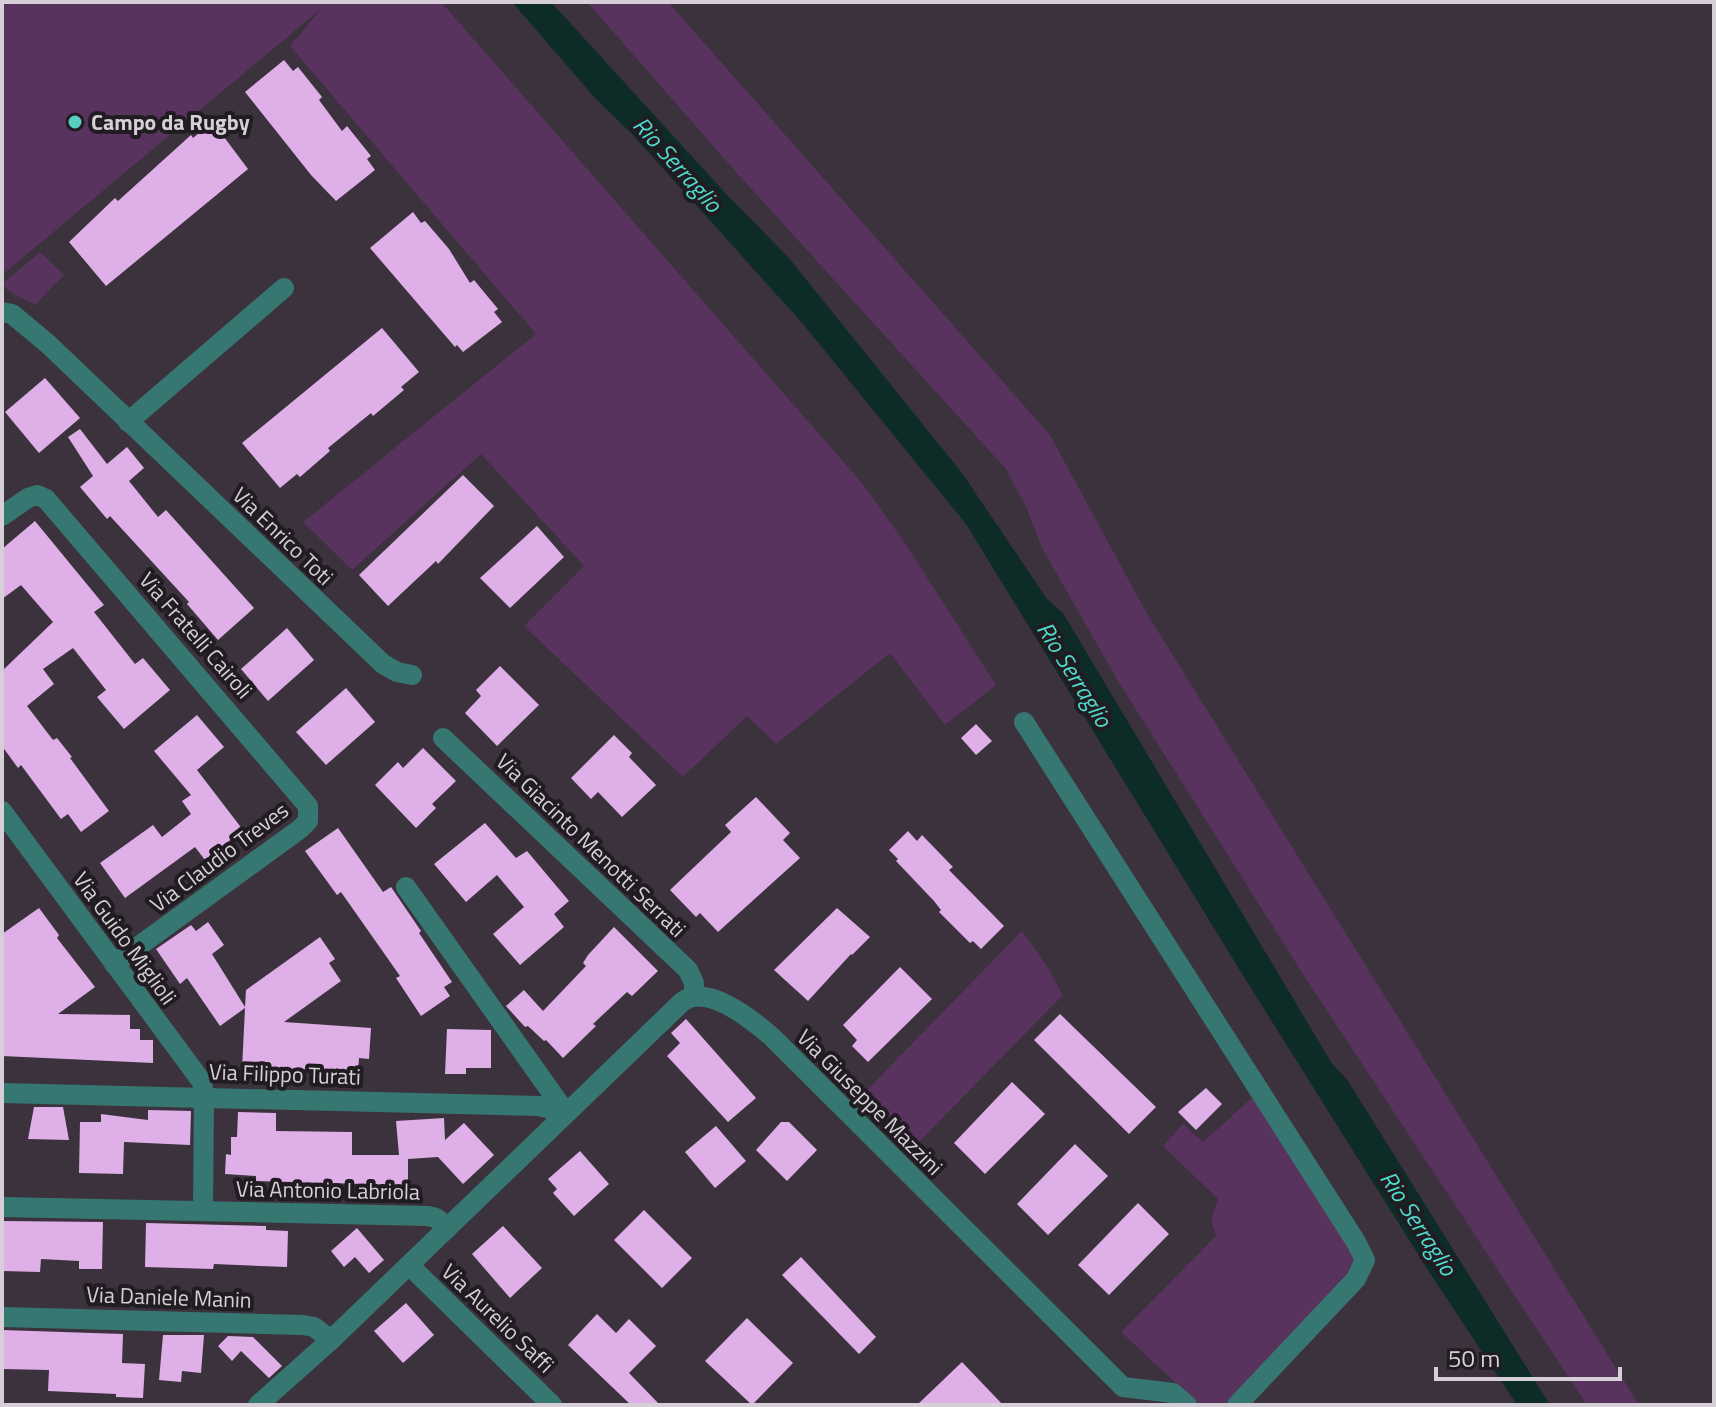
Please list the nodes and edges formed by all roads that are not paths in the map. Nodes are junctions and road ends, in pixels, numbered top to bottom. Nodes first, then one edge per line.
1 (284, 288) dead end
2 (2, 312) edge
3 (128, 422) junction
4 (2, 516) edge
5 (412, 675) dead end
6 (1024, 722) dead end
7 (443, 738) dead end
8 (2, 811) edge
9 (309, 814) joint
10 (406, 887) dead end
11 (114, 964) junction
12 (694, 995) junction
13 (2, 1093) edge
14 (204, 1096) junction
15 (566, 1113) junction
16 (2, 1207) edge
17 (203, 1211) junction
18 (448, 1227) junction
19 (409, 1265) junction
20 (2, 1317) edge
21 (331, 1340) junction
22 (258, 1405) edge
23 (552, 1405) edge
24 (1187, 1405) edge
25 (1237, 1405) edge

1 - 3 street
2 - 3 street, Via Enrico Toti
3 - 5 street, Via Enrico Toti
4 - 9 street, Via Fratelli Cairoli
6 - 25 street
7 - 12 street, Via Giacinto Menotti Serrati
8 - 11 street, Via Guido Miglioli
9 - 11 street, Via Claudio Treves
10 - 15 street
11 - 14 street, Via Guido Miglioli
12 - 15 street
12 - 24 street, Via Giuseppe Mazzini
13 - 14 street, Via Filippo Turati
14 - 15 street, Via Filippo Turati
14 - 17 street, Via Antonio Labriola
15 - 18 street
16 - 17 street, Via Antonio Labriola
17 - 18 street, Via Antonio Labriola
18 - 19 street
19 - 21 street
19 - 23 street, Via Aurelio Saffi
20 - 21 street, Via Daniele Manin
21 - 22 street

